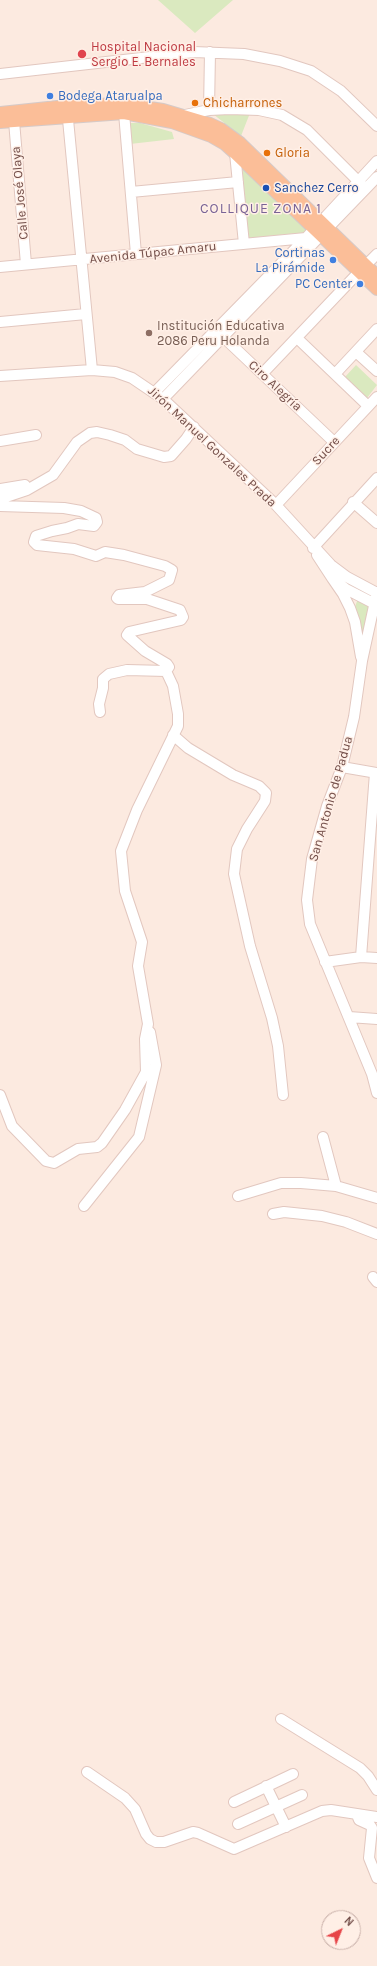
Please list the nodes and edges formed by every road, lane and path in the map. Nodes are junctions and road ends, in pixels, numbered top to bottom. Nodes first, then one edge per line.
1 (210, 52) junction
2 (0, 74) edge
3 (209, 110) junction
4 (67, 111) junction
5 (0, 113) edge
6 (124, 113) junction
7 (185, 115) junction
8 (14, 121) junction
9 (0, 122) edge
10 (377, 126) edge
11 (235, 154) junction
12 (377, 161) edge
13 (377, 177) edge
14 (238, 182) junction
15 (362, 185) junction
16 (131, 192) junction
17 (318, 230) junction
18 (244, 244) junction
19 (136, 254) junction
20 (377, 254) edge
21 (82, 260) junction
22 (26, 264) junction
23 (0, 267) edge
24 (363, 269) junction
25 (377, 276) edge
26 (377, 289) edge
27 (86, 314) junction
28 (0, 322) edge
29 (377, 330) edge
30 (220, 334) junction
31 (297, 338) junction
32 (356, 352) junction
33 (92, 370) junction
34 (377, 371) edge
35 (262, 374) junction
36 (335, 374) junction
37 (0, 376) edge
38 (159, 395) junction
39 (377, 397) edge
40 (368, 406) junction
41 (194, 427) junction
42 (36, 434) dead end
43 (0, 441) edge
44 (334, 442) junction
45 (377, 478) edge
46 (39, 483) junction
47 (0, 489) edge
48 (0, 499) edge
49 (353, 502) junction
50 (276, 505) junction
51 (0, 506) edge
52 (377, 523) edge
53 (313, 548) junction
54 (332, 578) junction
55 (361, 584) junction
56 (377, 592) edge
57 (356, 595) junction
58 (376, 605) edge
59 (350, 608) junction
60 (362, 661) junction
61 (166, 671) junction
62 (100, 712) dead end
63 (173, 736) junction
64 (342, 767) junction
65 (376, 773) edge
66 (374, 842) edge
67 (361, 957) junction
68 (377, 958) edge
69 (325, 962) junction
70 (349, 1017) junction
71 (377, 1019) edge
72 (148, 1024) junction
73 (374, 1074) edge
74 (376, 1088) edge
75 (283, 1095) dead end
76 (0, 1096) edge
77 (323, 1137) dead end
78 (336, 1186) junction
79 (238, 1196) dead end
80 (377, 1198) edge
81 (84, 1206) dead end
82 (273, 1214) dead end
83 (377, 1234) edge
84 (281, 1719) dead end
85 (87, 1772) dead end
86 (293, 1774) dead end
87 (266, 1786) junction
88 (377, 1790) edge
89 (302, 1795) dead end
90 (234, 1802) dead end
91 (276, 1806) junction
92 (357, 1815) junction
93 (377, 1817) edge
94 (238, 1824) dead end
95 (286, 1828) junction
96 (377, 1878) edge

1 - 2 street
1 - 3 street
1 - 10 street
3 - 7 street
3 - 15 street
4 - 5 main road
4 - 6 main road
4 - 7 main road
4 - 8 main road
4 - 21 street
6 - 11 main road
6 - 16 street
7 - 17 main road
8 - 9 main road
8 - 22 street, Calle José Olaya
11 - 14 street
11 - 17 main road
12 - 15 street
13 - 15 street
14 - 16 street
14 - 18 street
15 - 17 street
16 - 19 street
17 - 18 street, Avenida Túpac Amaru
17 - 24 main road
17 - 30 street
17 - 30 street
18 - 19 street, Avenida Túpac Amaru
19 - 21 street, Avenida Túpac Amaru
20 - 24 street
21 - 22 street, Avenida Túpac Amaru
21 - 27 street
22 - 23 street, Avenida Túpac Amaru
24 - 25 main road
24 - 26 main road
24 - 31 street
27 - 28 street
27 - 33 street
29 - 32 street
30 - 35 street, Ciro Alegría
30 - 38 street
31 - 35 street
31 - 36 street
32 - 34 street
32 - 36 street
33 - 37 street, Jirón Manuel Gonzales Prada
33 - 38 street, Jirón Manuel Gonzales Prada
35 - 44 street, Ciro Alegría
36 - 40 street
38 - 41 street, Jirón Manuel Gonzales Prada
39 - 40 street, Sucre
40 - 44 street, Sucre
41 - 46 street
41 - 50 street, Jirón Manuel Gonzales Prada
42 - 43 street
44 - 50 street, Sucre
45 - 49 street
46 - 47 street
46 - 48 street
49 - 52 street
49 - 53 street
50 - 53 street, Jirón Manuel Gonzales Prada
51 - 61 street
53 - 54 street, San Antonio de Padua
53 - 55 street
54 - 57 street
54 - 59 street, San Antonio de Padua
55 - 56 street
55 - 57 street
56 - 58 street, San Antonio de Padua
57 - 58 street
57 - 59 street
58 - 60 street, San Antonio de Padua
59 - 60 street, San Antonio de Padua
60 - 64 street, San Antonio de Padua
61 - 62 street
61 - 63 street
63 - 72 street
63 - 75 street
64 - 65 street
64 - 69 street, San Antonio de Padua
65 - 66 street
66 - 67 street
67 - 68 street
67 - 69 street
69 - 70 street, San Antonio de Padua
70 - 71 street
70 - 73 street, San Antonio de Padua
72 - 76 street
72 - 81 street
73 - 74 street, San Antonio de Padua
77 - 78 street
78 - 79 street
78 - 80 street
82 - 83 street
84 - 88 street
85 - 95 street
86 - 87 street
87 - 90 street
87 - 91 street
89 - 91 street
91 - 94 street
91 - 95 street
92 - 93 street
92 - 95 street
92 - 96 street

